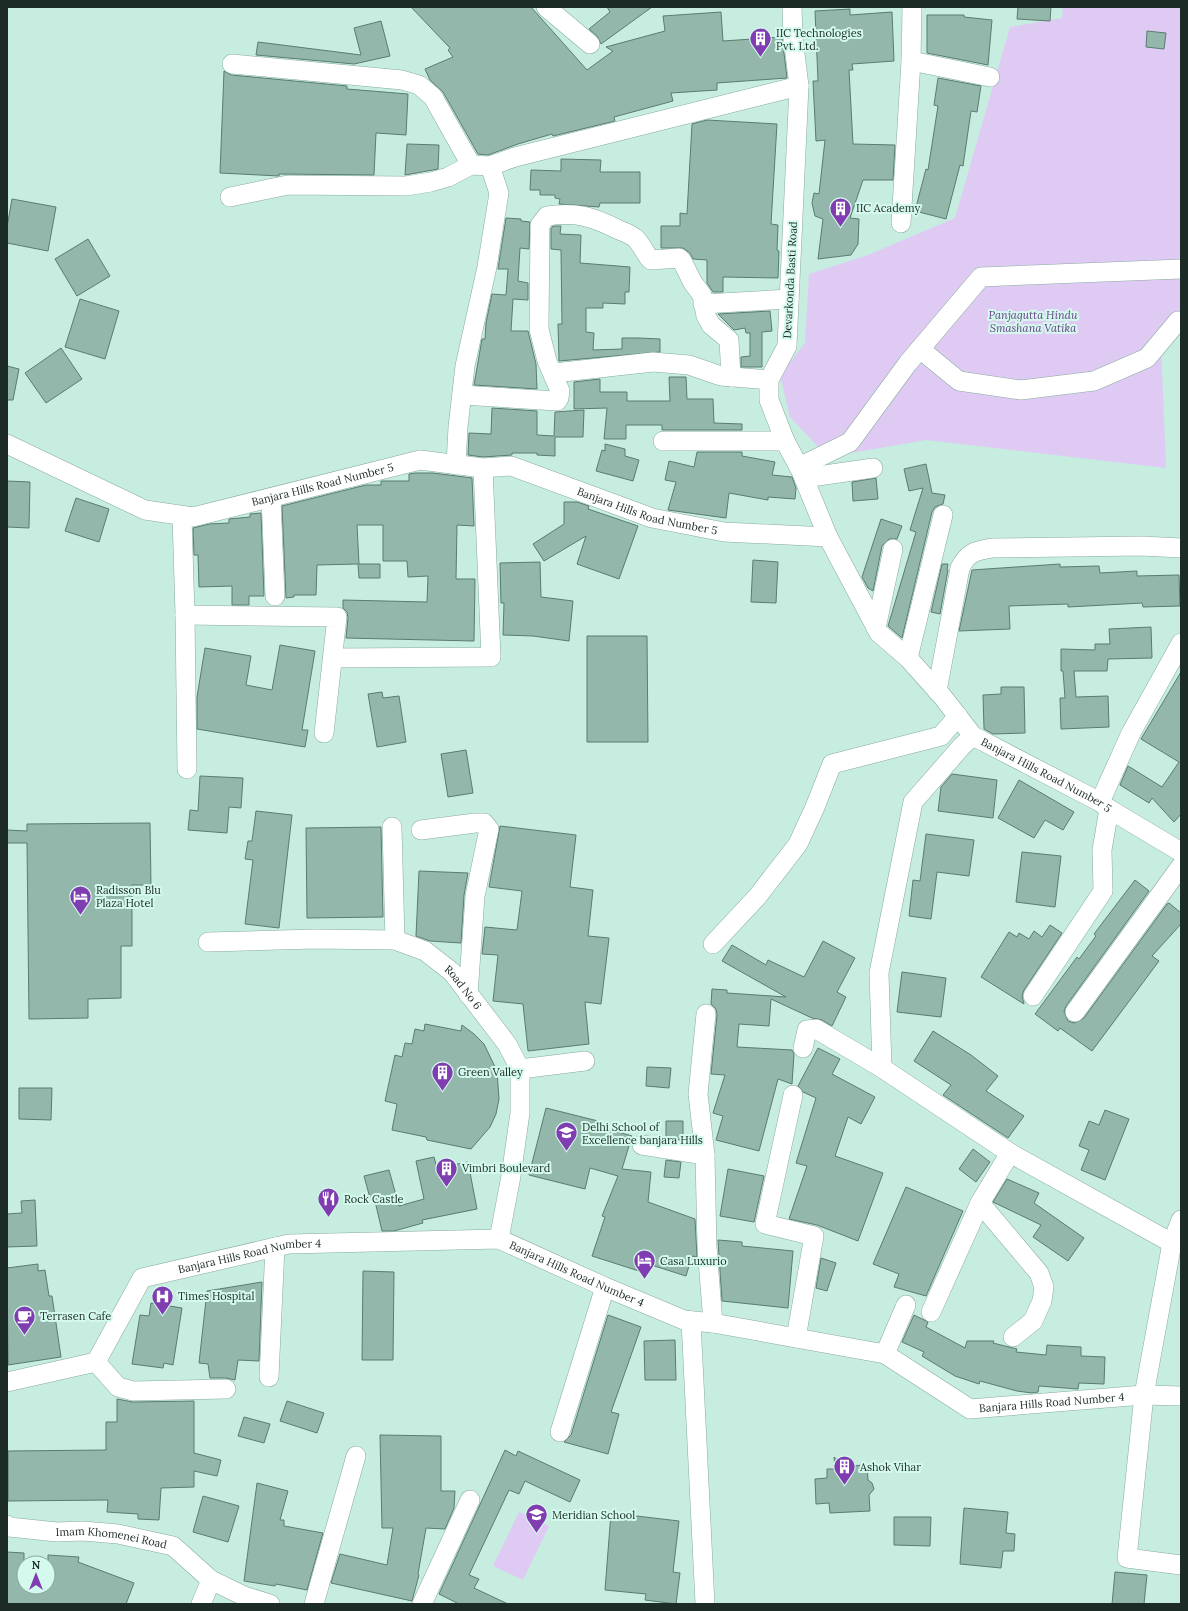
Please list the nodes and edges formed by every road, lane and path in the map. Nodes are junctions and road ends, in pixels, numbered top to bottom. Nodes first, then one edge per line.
1 (546, 7) edge
2 (792, 7) edge
3 (912, 7) edge
4 (590, 44) dead end
5 (911, 61) junction
6 (232, 64) dead end
7 (990, 77) dead end
8 (799, 86) junction
9 (471, 165) junction
10 (490, 166) junction
11 (230, 197) dead end
12 (901, 223) dead end
13 (1181, 269) edge
14 (789, 299) junction
15 (703, 304) junction
16 (1181, 321) edge
17 (920, 349) junction
18 (554, 373) junction
19 (731, 377) junction
20 (769, 380) junction
21 (462, 395) junction
22 (663, 441) dead end
23 (785, 441) junction
24 (7, 444) edge
25 (456, 465) junction
26 (483, 468) junction
27 (873, 468) dead end
28 (802, 473) junction
29 (271, 498) junction
30 (942, 515) dead end
31 (182, 516) junction
32 (828, 537) junction
33 (1181, 548) edge
34 (893, 549) dead end
35 (275, 596) dead end
36 (185, 615) junction
37 (876, 628) junction
38 (1181, 643) edge
39 (333, 658) junction
40 (908, 658) junction
41 (940, 694) junction
42 (958, 716) junction
43 (324, 733) dead end
44 (973, 736) junction
45 (187, 769) dead end
46 (1104, 806) junction
47 (392, 827) dead end
48 (421, 830) dead end
49 (1181, 852) edge
50 (1181, 866) edge
51 (395, 940) junction
52 (208, 942) dead end
53 (713, 944) dead end
54 (468, 994) junction
55 (1033, 996) dead end
56 (1075, 1012) dead end
57 (706, 1014) dead end
58 (803, 1048) dead end
59 (585, 1061) dead end
60 (882, 1068) junction
61 (520, 1069) junction
62 (793, 1095) dead end
63 (642, 1145) dead end
64 (1010, 1153) junction
65 (705, 1155) junction
66 (980, 1203) junction
67 (1181, 1220) edge
68 (499, 1239) junction
69 (1172, 1243) junction
70 (275, 1247) junction
71 (605, 1287) junction
72 (906, 1305) dead end
73 (931, 1312) dead end
74 (691, 1321) junction
75 (713, 1323) junction
76 (1013, 1337) dead end
77 (796, 1338) junction
78 (885, 1354) junction
79 (96, 1362) junction
80 (269, 1377) dead end
81 (7, 1382) edge
82 (226, 1389) dead end
83 (1144, 1395) junction
84 (1181, 1396) edge
85 (560, 1432) dead end
86 (356, 1456) dead end
87 (470, 1500) dead end
88 (8, 1527) edge
89 (1181, 1565) edge
90 (211, 1580) junction
91 (201, 1604) edge
92 (270, 1604) edge
93 (314, 1604) edge
94 (422, 1604) edge
95 (705, 1604) edge

1 - 4 street
2 - 8 street, Devarkonda Basti Road
3 - 5 street
5 - 7 street
5 - 12 street
6 - 9 street
8 - 10 street
8 - 14 street, Devarkonda Basti Road
9 - 10 street
9 - 11 street
10 - 21 street
13 - 17 street
14 - 15 street
14 - 20 street, Devarkonda Basti Road
15 - 18 street
15 - 19 street
16 - 17 street
17 - 28 street
18 - 19 street
18 - 21 street
19 - 20 street
20 - 23 street, Devarkonda Basti Road
21 - 25 street
22 - 23 street
23 - 28 street, Devarkonda Basti Road
24 - 31 street, Banjara Hills Road Number 5
25 - 26 street, Banjara Hills Road Number 5
25 - 29 street, Banjara Hills Road Number 5
26 - 32 street, Banjara Hills Road Number 5
26 - 39 street
27 - 28 street
28 - 32 street, Devarkonda Basti Road
29 - 31 street, Banjara Hills Road Number 5
29 - 35 street
30 - 40 street
31 - 36 street
32 - 37 street, Banjara Hills Road Number 5
33 - 41 street
34 - 37 street
36 - 39 street
36 - 45 street
37 - 40 street, Banjara Hills Road Number 5
38 - 46 street
39 - 43 street
40 - 41 street, Banjara Hills Road Number 5
41 - 42 street, Banjara Hills Road Number 5
42 - 44 street, Banjara Hills Road Number 5
42 - 53 street
44 - 46 street, Banjara Hills Road Number 5
44 - 60 street
46 - 49 street, Banjara Hills Road Number 5
46 - 55 street
47 - 51 street
48 - 54 street
50 - 56 street
51 - 52 street, Road No 6
51 - 54 street, Road No 6
54 - 61 street, Road No 6
57 - 65 street
58 - 60 street
59 - 61 street
60 - 64 street
61 - 68 street, Road No 6
62 - 77 street
63 - 65 street
64 - 66 street
64 - 69 street
65 - 75 street
66 - 73 street
66 - 76 street
67 - 69 street
68 - 70 street, Banjara Hills Road Number 4
68 - 71 street, Banjara Hills Road Number 4
69 - 83 street
70 - 79 street, Banjara Hills Road Number 4
70 - 80 street
71 - 74 street, Banjara Hills Road Number 4
71 - 85 street
72 - 78 street
74 - 75 street, Banjara Hills Road Number 4
74 - 95 street
75 - 77 street, Banjara Hills Road Number 4
77 - 78 street, Banjara Hills Road Number 4
78 - 83 street, Banjara Hills Road Number 4
79 - 81 street
79 - 82 street
83 - 84 street, Banjara Hills Road Number 4
83 - 89 street
86 - 93 street
87 - 94 street
88 - 90 street, Imam Khomenei Road
90 - 91 street
90 - 92 street, Imam Khomenei Road

